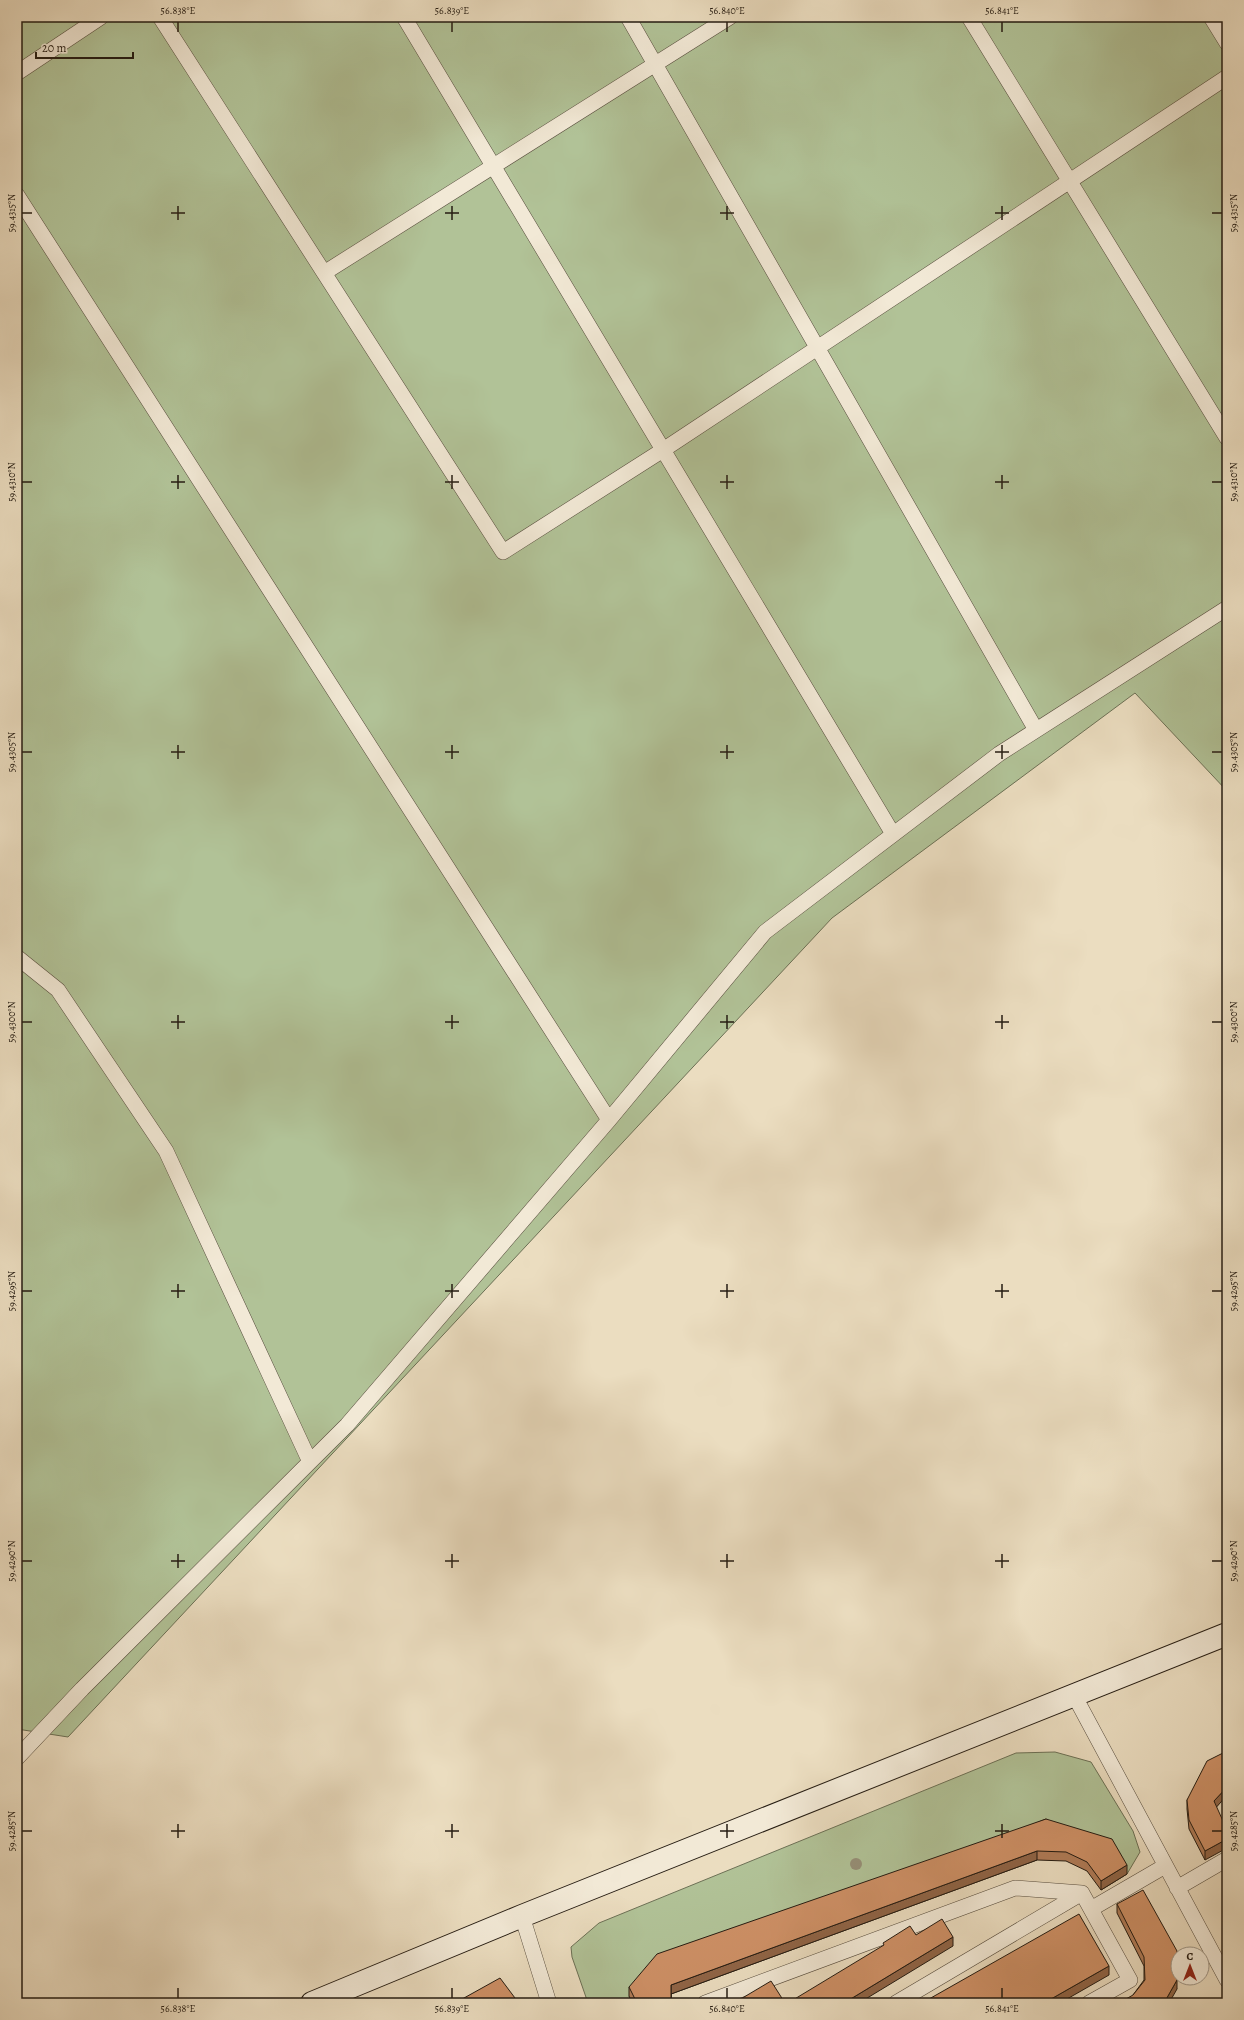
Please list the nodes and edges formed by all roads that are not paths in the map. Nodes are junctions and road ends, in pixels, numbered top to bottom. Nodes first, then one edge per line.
1 (101, 17) edge
2 (160, 17) edge
3 (404, 17) edge
4 (628, 17) edge
5 (730, 17) edge
6 (969, 17) edge
7 (1211, 17) edge
8 (1227, 43) edge
9 (655, 64) junction
10 (17, 73) edge
11 (1227, 77) edge
12 (494, 166) junction
13 (1070, 181) junction
14 (17, 195) edge
15 (324, 273) junction
16 (818, 348) junction
17 (1227, 438) edge
18 (664, 450) junction
19 (1227, 608) edge
20 (1036, 730) junction
21 (893, 834) junction
22 (17, 957) edge
23 (609, 1120) junction
24 (310, 1462) junction
25 (1227, 1634) edge
26 (1074, 1695) junction
27 (17, 1758) edge
28 (1227, 1860) edge
29 (1166, 1866) junction
30 (1177, 1888) junction
31 (1082, 1893) junction
32 (1091, 1909) junction
33 (522, 1916) junction
34 (1227, 1980) edge
35 (312, 2003) edge
36 (549, 2003) edge
37 (705, 2003) edge
38 (896, 2003) edge
39 (1089, 2003) edge

1 - 10 lane
2 - 15 lane
3 - 12 lane
4 - 9 lane
5 - 9 lane
6 - 13 lane
7 - 8 lane
9 - 12 lane
9 - 16 lane
11 - 13 lane
12 - 15 lane
12 - 18 lane
13 - 16 lane
13 - 17 lane
14 - 23 lane
15 - 18 lane
16 - 18 lane
16 - 20 lane
18 - 21 lane
19 - 20 lane
20 - 21 lane
21 - 23 lane
22 - 24 lane
23 - 24 lane
24 - 27 lane
25 - 26 main road
26 - 29 lane
26 - 33 main road
28 - 30 lane
29 - 30 lane
29 - 32 lane
30 - 34 lane
31 - 32 lane
31 - 37 lane
31 - 38 lane
32 - 39 lane
33 - 35 main road
33 - 36 lane

